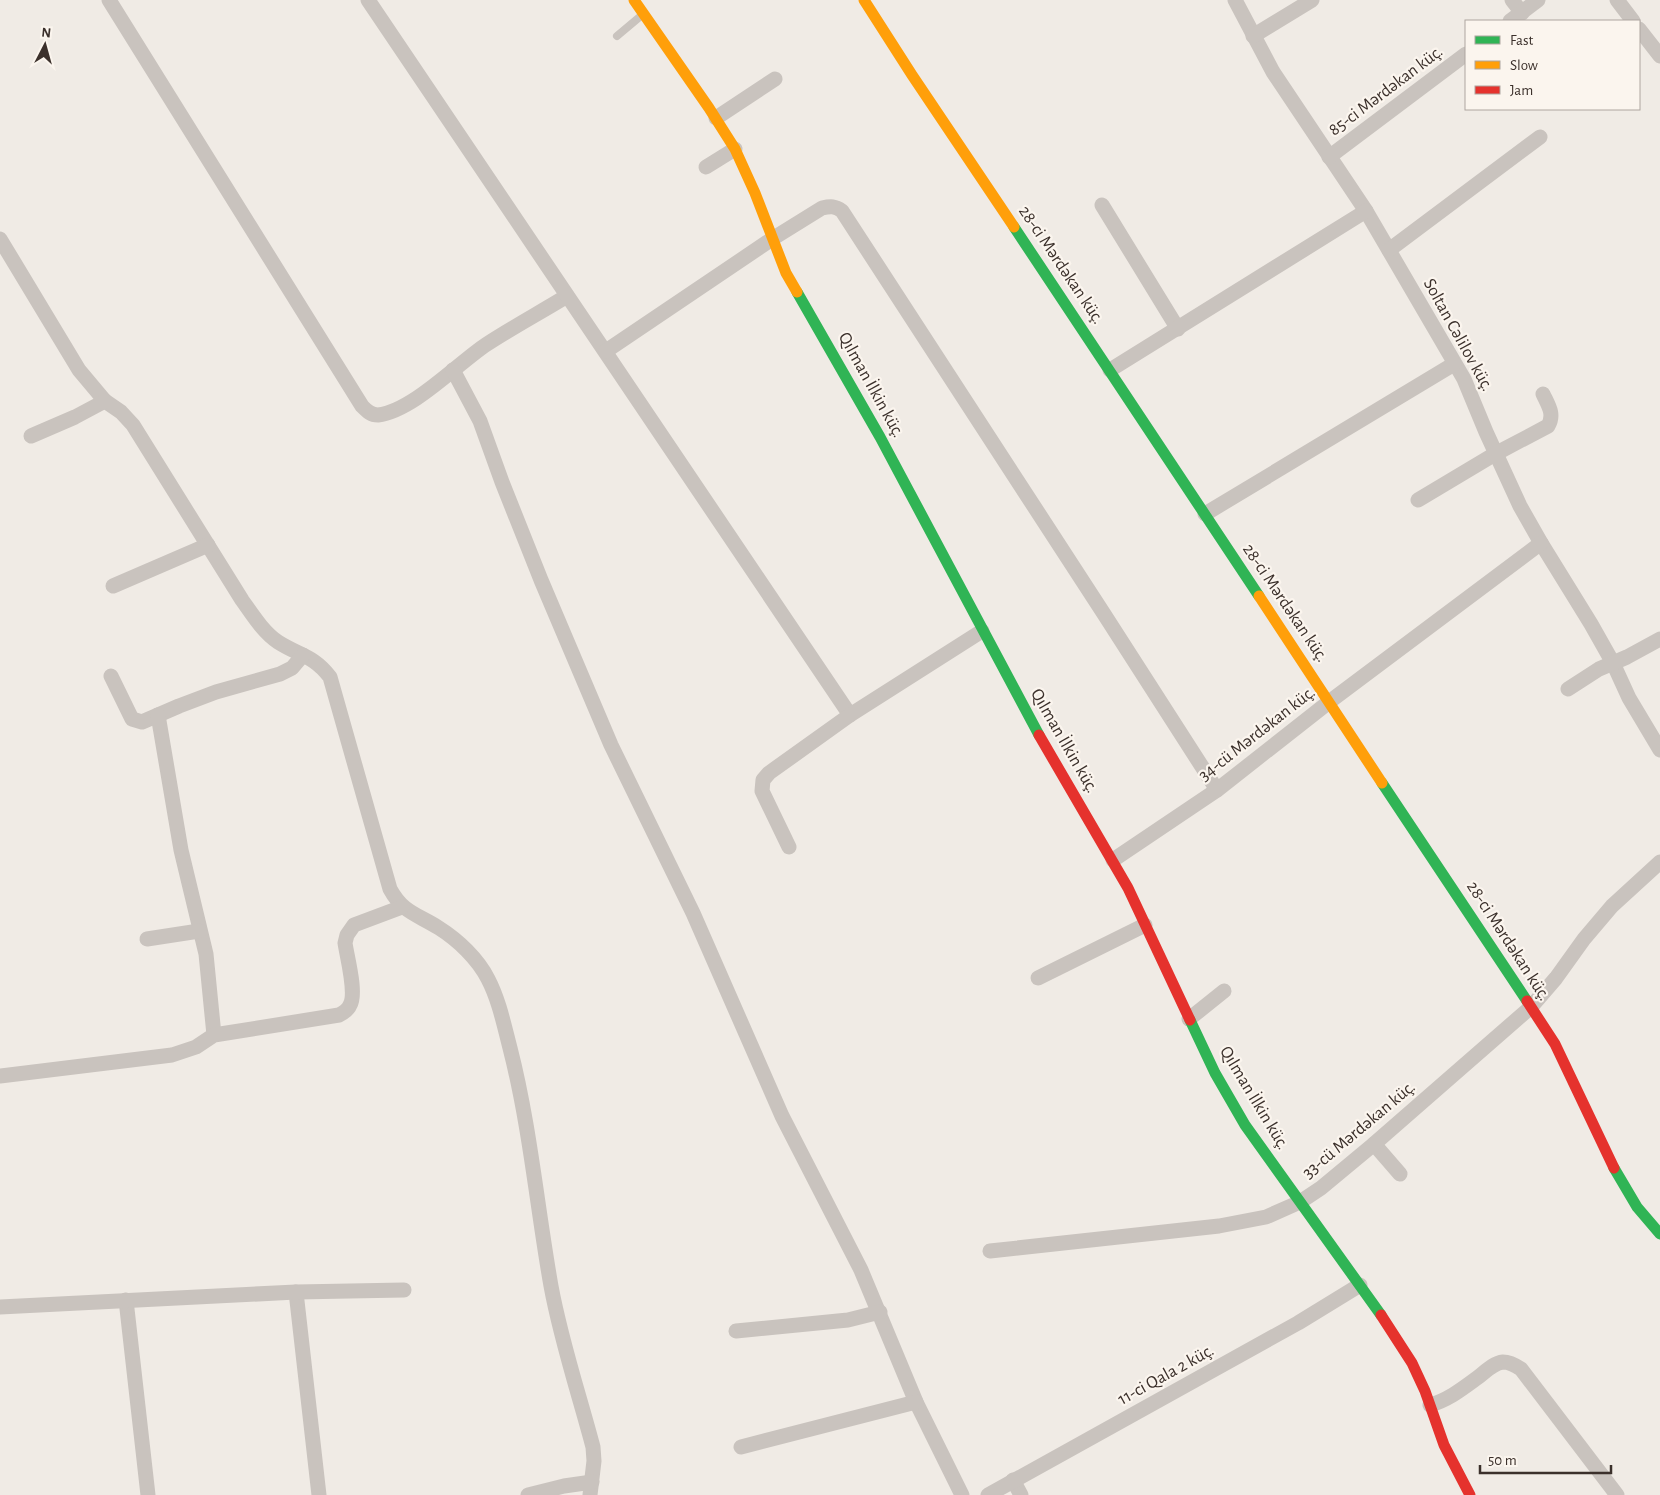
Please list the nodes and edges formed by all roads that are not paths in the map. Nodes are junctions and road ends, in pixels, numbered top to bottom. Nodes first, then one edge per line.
1 (109, 0) edge
2 (368, 0) edge
3 (634, 0) edge
4 (864, 0) edge
5 (1235, 0) edge
6 (1312, 0) edge
7 (1512, 0) edge
8 (1538, 0) edge
9 (1616, 0) edge
10 (644, 14) junction
11 (1516, 17) edge
12 (1632, 20) edge
13 (1640, 30) edge
14 (617, 36) dead end
15 (1253, 36) junction
16 (1465, 55) edge
17 (1660, 56) edge
18 (775, 79) dead end
19 (716, 118) junction
20 (1540, 137) dead end
21 (735, 149) junction
22 (1329, 157) junction
23 (706, 167) dead end
24 (1102, 205) dead end
25 (1366, 211) junction
26 (0, 239) edge
27 (772, 239) junction
28 (1389, 250) junction
29 (5, 257) edge
30 (567, 296) junction
31 (1178, 329) junction
32 (606, 351) junction
33 (1454, 364) junction
34 (453, 370) junction
35 (1110, 370) junction
36 (1543, 394) dead end
37 (106, 401) junction
38 (31, 436) dead end
39 (1495, 454) junction
40 (1418, 500) dead end
41 (1205, 514) junction
42 (1541, 543) junction
43 (208, 545) junction
44 (113, 586) dead end
45 (982, 631) junction
46 (1660, 639) edge
47 (303, 654) junction
48 (1613, 663) junction
49 (111, 676) dead end
50 (1568, 689) dead end
51 (1329, 702) junction
52 (158, 715) junction
53 (850, 715) junction
54 (1660, 750) edge
55 (1217, 790) junction
56 (789, 847) dead end
57 (1112, 860) junction
58 (1660, 862) edge
59 (402, 907) junction
60 (1145, 925) junction
61 (199, 931) junction
62 (147, 939) dead end
63 (1038, 978) dead end
64 (1224, 992) dead end
65 (1531, 1007) junction
66 (1189, 1019) junction
67 (214, 1035) junction
68 (0, 1076) edge
69 (1374, 1144) junction
70 (1400, 1174) dead end
71 (1300, 1202) junction
72 (1660, 1234) edge
73 (990, 1251) dead end
74 (1360, 1285) junction
75 (404, 1290) dead end
76 (296, 1292) junction
77 (126, 1300) junction
78 (0, 1307) edge
79 (880, 1312) junction
80 (736, 1331) dead end
81 (916, 1402) junction
82 (1430, 1405) junction
83 (741, 1447) dead end
84 (1013, 1480) junction
85 (591, 1488) edge
86 (148, 1495) edge
87 (319, 1495) edge
88 (528, 1495) edge
89 (962, 1495) edge
90 (988, 1495) edge
91 (1021, 1495) edge
92 (1470, 1495) edge
93 (1617, 1495) edge

1 - 34 street
2 - 30 street
3 - 10 street, Qılman İlkin küç.
4 - 35 street, 28-ci Mərdəkan küç.
5 - 15 street, Soltan Cəlilov küç.
6 - 15 street
7 - 11 street
8 - 11 street
9 - 12 street
10 - 14 lane
10 - 19 street, Qılman İlkin küç.
13 - 17 street
15 - 22 street, Soltan Cəlilov küç.
16 - 22 street, 85-ci Mərdəkan küç.
18 - 19 street
19 - 21 street, Qılman İlkin küç.
20 - 28 street
21 - 23 street
21 - 27 street, Qılman İlkin küç.
22 - 25 street, Soltan Cəlilov küç.
24 - 31 street
25 - 28 street, Soltan Cəlilov küç.
25 - 31 street
26 - 29 street
27 - 32 street
27 - 45 street, Qılman İlkin küç.
27 - 55 street
28 - 33 street, Soltan Cəlilov küç.
29 - 37 street
30 - 32 street
30 - 34 street
31 - 35 street
32 - 53 street
33 - 39 street, Soltan Cəlilov küç.
33 - 41 street
34 - 79 street
35 - 41 street, 28-ci Mərdəkan küç.
36 - 39 street
37 - 38 street
37 - 43 street
39 - 40 street
39 - 42 street, Soltan Cəlilov küç.
41 - 51 street, 28-ci Mərdəkan küç.
42 - 48 street, Soltan Cəlilov küç.
42 - 51 street, 34-cü Mərdəkan küç.
43 - 44 street
43 - 47 street
45 - 53 street
45 - 57 street, Qılman İlkin küç.
46 - 48 street
47 - 52 street
47 - 59 street
48 - 50 street
48 - 54 street, Soltan Cəlilov küç.
49 - 52 street
51 - 55 street, 34-cü Mərdəkan küç.
51 - 65 street, 28-ci Mərdəkan küç.
52 - 61 street
53 - 56 street
55 - 57 street, 34-cü Mərdəkan küç.
57 - 60 street, Qılman İlkin küç.
58 - 65 street, 33-cü Mərdəkan küç.
59 - 67 street
59 - 85 street
60 - 63 street
60 - 66 street, Qılman İlkin küç.
61 - 62 street
61 - 67 street
64 - 66 street
65 - 69 street, 33-cü Mərdəkan küç.
65 - 72 street, 28-ci Mərdəkan küç.
66 - 71 street, Qılman İlkin küç.
67 - 68 street
69 - 70 street
69 - 71 street, 33-cü Mərdəkan küç.
71 - 73 street, 33-cü Mərdəkan küç.
71 - 74 street, Qılman İlkin küç.
74 - 82 street, Qılman İlkin küç.
74 - 84 street, 11-ci Qala 2 küç.
75 - 76 street
76 - 77 street
76 - 87 street
77 - 78 street
77 - 86 street
79 - 80 street
79 - 81 street
81 - 83 street
81 - 89 street
82 - 92 street, Qılman İlkin küç.
82 - 93 street
84 - 90 street, 11-ci Qala 2 küç.
84 - 91 street
85 - 88 street

